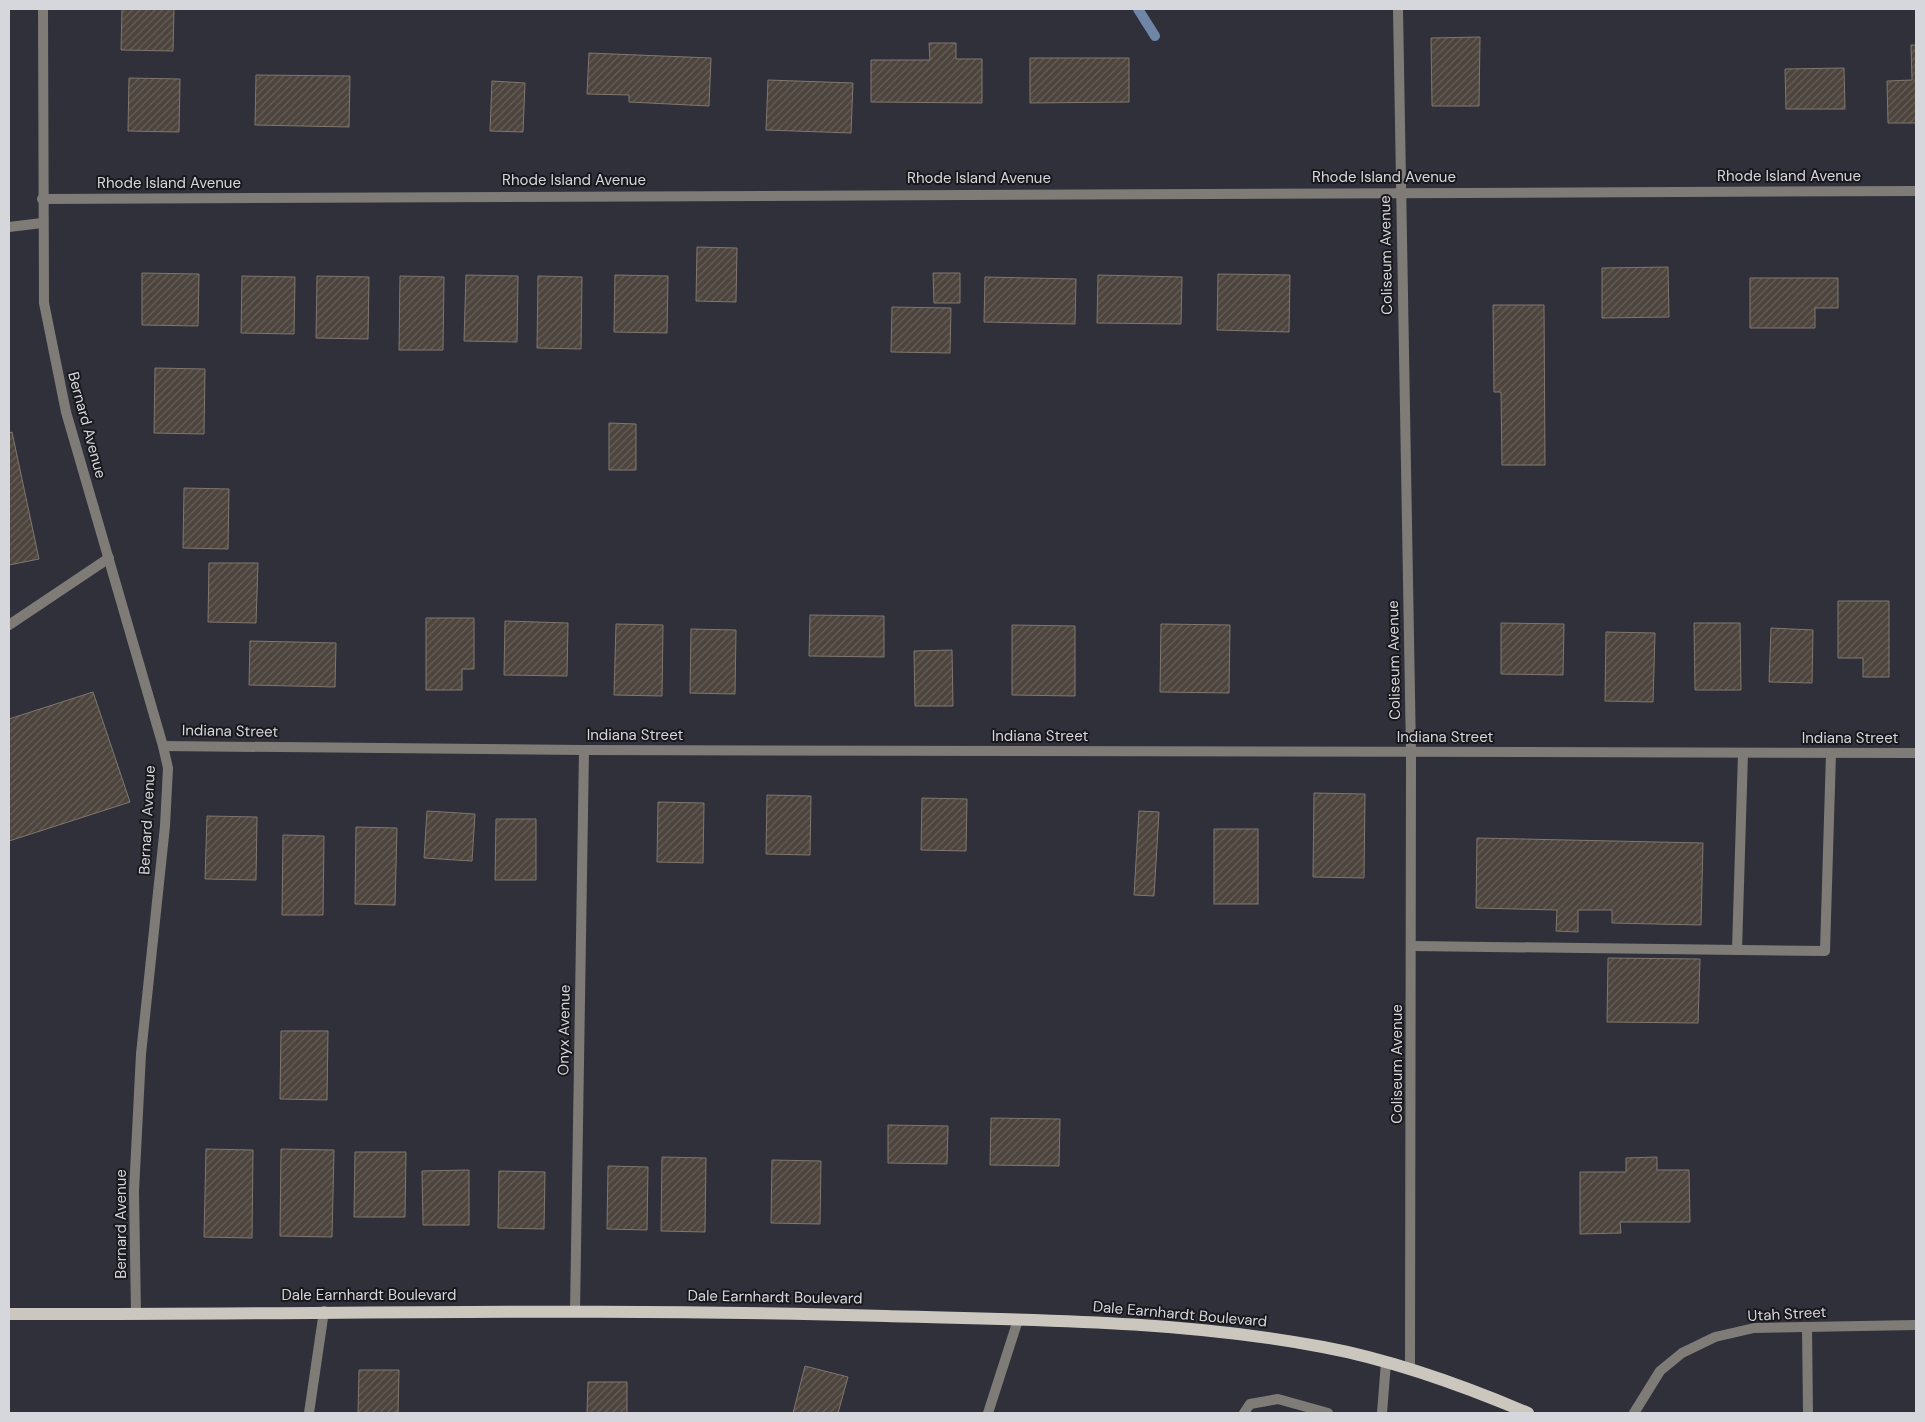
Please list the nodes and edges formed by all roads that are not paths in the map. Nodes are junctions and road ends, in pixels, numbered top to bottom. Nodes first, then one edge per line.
1 (43, 9) edge
2 (1398, 9) edge
3 (1916, 191) edge
4 (1400, 192) junction
5 (42, 199) junction
6 (42, 223) junction
7 (9, 227) edge
8 (109, 558) junction
9 (9, 626) edge
10 (163, 746) junction
11 (584, 750) junction
12 (1410, 752) junction
13 (1744, 752) junction
14 (1831, 753) junction
15 (1916, 753) edge
16 (1412, 946) junction
17 (1737, 950) junction
18 (324, 1311) junction
19 (575, 1312) junction
20 (9, 1314) edge
21 (136, 1314) junction
22 (1018, 1320) junction
23 (1916, 1325) edge
24 (1808, 1327) junction
25 (1386, 1362) junction
26 (1410, 1370) junction
27 (309, 1413) edge
28 (988, 1413) edge
29 (1244, 1413) edge
30 (1328, 1413) edge
31 (1382, 1413) edge
32 (1528, 1413) edge
33 (1634, 1413) edge
34 (1808, 1413) edge

1 - 5 street, Bernard Avenue
2 - 4 street, Coliseum Avenue
3 - 4 street, Rhode Island Avenue
4 - 5 street, Rhode Island Avenue
4 - 12 street, Coliseum Avenue
5 - 6 street, Bernard Avenue
6 - 7 street
6 - 8 street, Bernard Avenue
8 - 9 street
8 - 10 street, Bernard Avenue
10 - 11 street, Indiana Street
10 - 21 street, Bernard Avenue
11 - 12 street, Indiana Street
11 - 19 street, Onyx Avenue
12 - 13 street, Indiana Street
12 - 16 street, Coliseum Avenue
13 - 14 street, Indiana Street
13 - 17 street
14 - 15 street, Indiana Street
14 - 17 street
16 - 17 street
16 - 26 street, Coliseum Avenue
18 - 19 main road, Dale Earnhardt Boulevard
18 - 21 main road, Dale Earnhardt Boulevard
18 - 27 street
19 - 22 main road, Dale Earnhardt Boulevard
20 - 21 main road, Dale Earnhardt Boulevard
22 - 25 main road, Dale Earnhardt Boulevard
22 - 28 street
23 - 24 street, Utah Street
24 - 33 street, Utah Street
24 - 34 street
25 - 26 main road, Dale Earnhardt Boulevard
25 - 31 street
26 - 32 main road, Dale Earnhardt Boulevard
29 - 30 street

